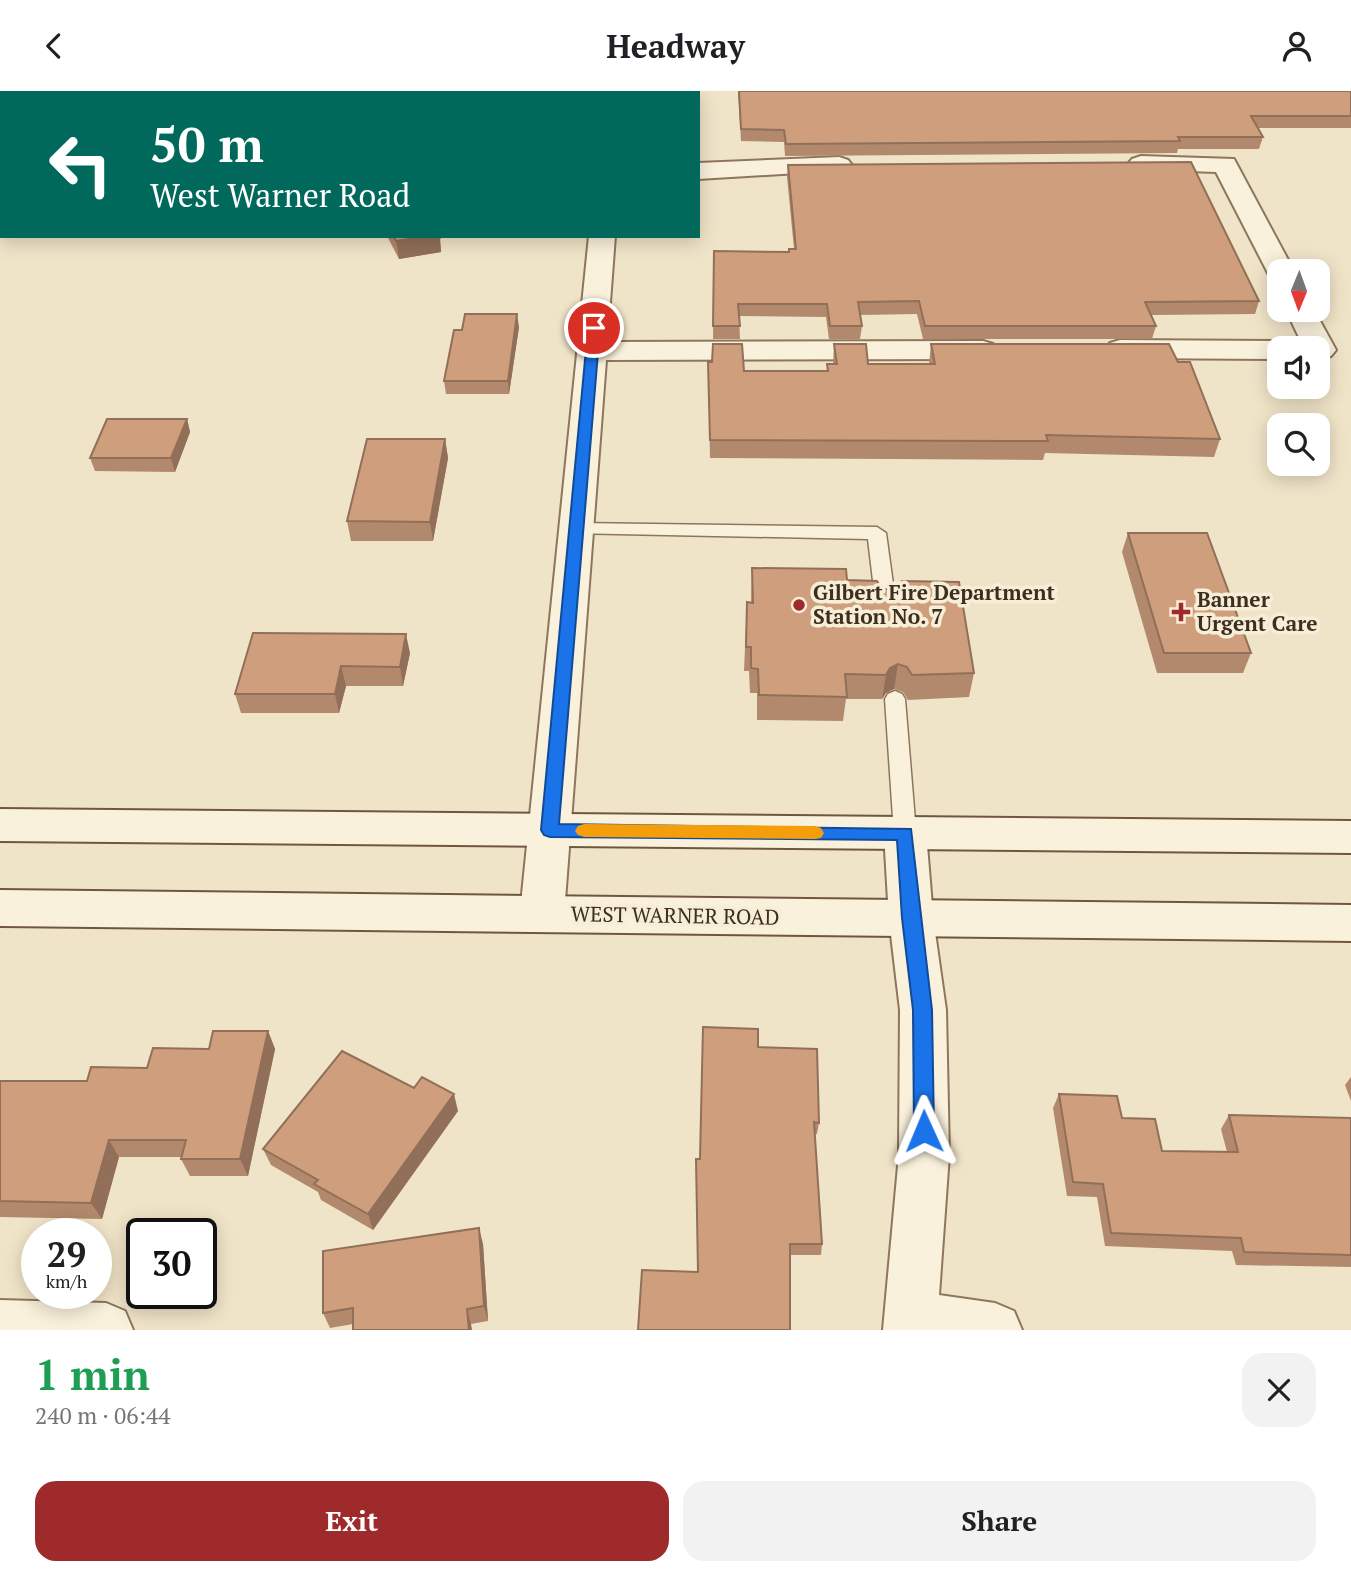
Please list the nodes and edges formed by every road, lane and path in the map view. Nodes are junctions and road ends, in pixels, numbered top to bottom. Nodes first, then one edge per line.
1 (700, 157) edge
2 (1119, 164) edge
3 (798, 165) junction
4 (865, 165) edge
5 (700, 171) edge
6 (602, 238) edge
7 (1274, 259) edge
8 (1087, 349) edge
9 (1006, 350) edge
10 (1267, 350) edge
11 (592, 351) junction
12 (576, 529) junction
13 (886, 605) edge
14 (895, 699) edge
15 (0, 825) edge
16 (550, 830) junction
17 (905, 834) junction
18 (1351, 837) edge
19 (0, 908) edge
20 (542, 914) junction
21 (911, 918) junction
22 (1351, 923) edge
23 (910, 1324) edge
24 (0, 1327) edge
25 (106, 1330) edge
26 (995, 1330) edge

1 - 3 street
2 - 7 street
3 - 4 street
3 - 5 street
6 - 11 street
8 - 10 street
9 - 11 street
11 - 12 street
12 - 13 lane
12 - 16 street
14 - 17 lane
15 - 16 street
16 - 17 street
16 - 20 street
17 - 18 street
17 - 21 street
19 - 20 street, WEST WARNER ROAD
20 - 21 street, WEST WARNER ROAD
21 - 22 street, WEST WARNER ROAD
21 - 23 street
23 - 26 street
24 - 25 street

